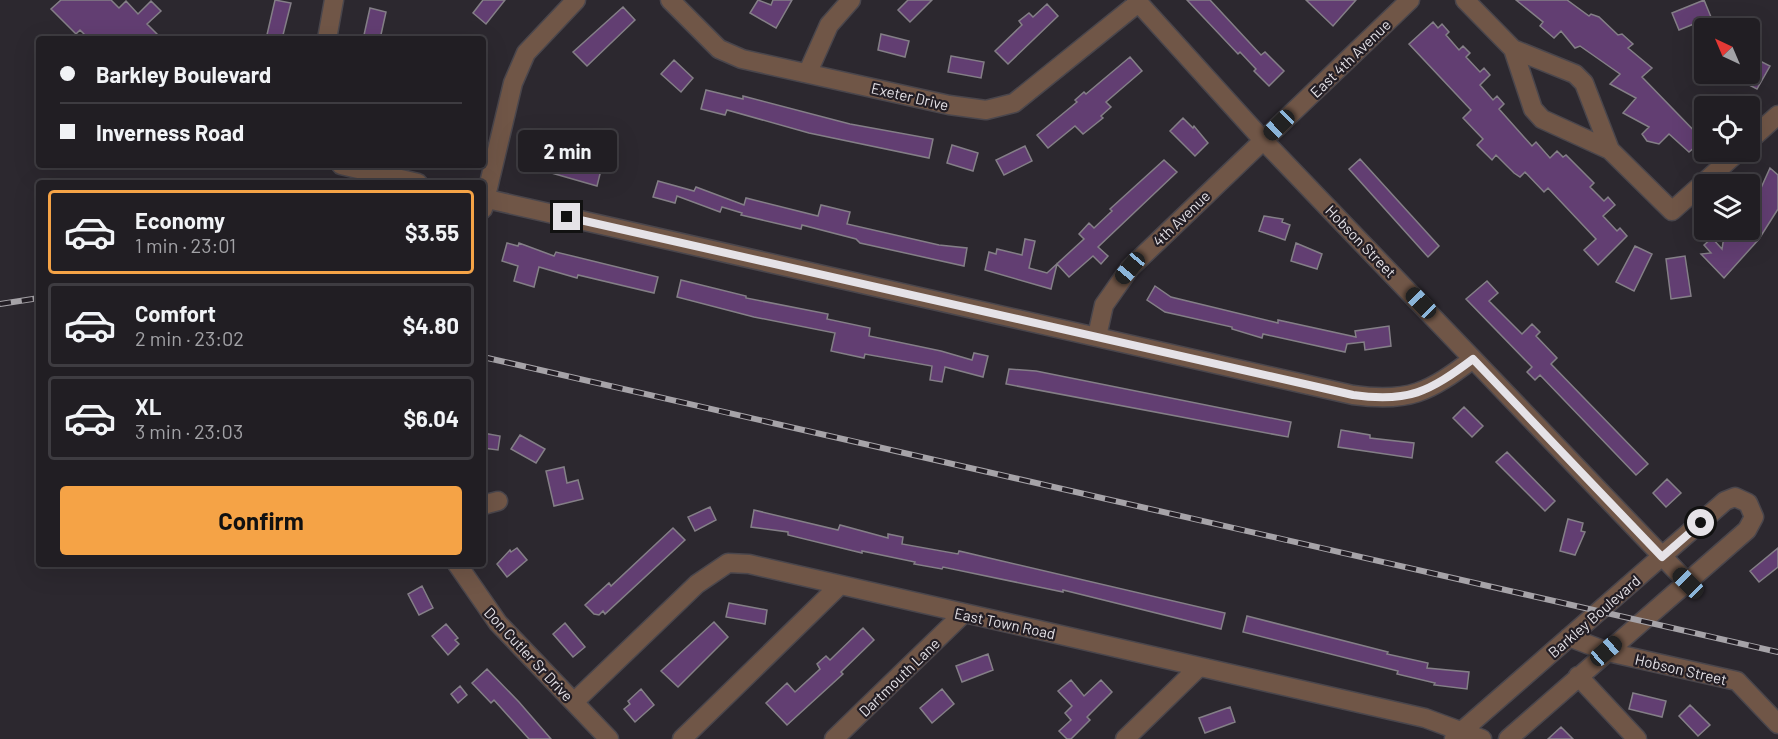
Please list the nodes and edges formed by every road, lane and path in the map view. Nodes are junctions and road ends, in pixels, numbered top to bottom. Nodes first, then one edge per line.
1 (334, 0) edge
2 (576, 0) edge
3 (670, 0) edge
4 (851, 0) edge
5 (1465, 0) edge
6 (1137, 1) edge
7 (1408, 1) edge
8 (328, 36) edge
9 (1514, 49) junction
10 (807, 72) junction
11 (1778, 115) edge
12 (1760, 131) edge
13 (1263, 140) junction
14 (1610, 150) junction
15 (1727, 162) edge
16 (354, 168) edge
17 (405, 180) edge
18 (486, 194) edge
19 (486, 202) edge
20 (1097, 336) junction
21 (1473, 359) junction
22 (1662, 557) junction
23 (459, 567) edge
24 (1688, 583) junction
25 (840, 585) junction
26 (963, 614) junction
27 (1569, 637) junction
28 (1606, 651) junction
29 (1198, 668) junction
30 (1578, 676) junction
31 (574, 702) junction
32 (1778, 724) edge
33 (1457, 735) edge
34 (609, 739) edge
35 (682, 739) edge
36 (834, 739) edge
37 (1125, 739) edge
38 (1482, 739) edge
39 (1508, 739) edge
40 (1637, 739) edge

1 - 8 street
2 - 18 street
3 - 10 street, Exeter Drive
4 - 10 street
5 - 9 street
6 - 10 street, Exeter Drive
6 - 13 street, Hobson Street
7 - 13 street, East 4th Avenue
9 - 14 street
9 - 14 street
11 - 12 street
13 - 20 street, 4th Avenue
13 - 21 street, Hobson Street
14 - 15 street
16 - 17 street
19 - 20 street
20 - 21 street
21 - 22 street, Hobson Street
22 - 24 street, Hobson Street
22 - 24 street, Barkley Boulevard
22 - 27 street, Barkley Boulevard
23 - 31 street, Don Cutler Sr Drive
24 - 28 street, Barkley Boulevard
25 - 26 street, East Town Road
25 - 31 street, East Town Road
25 - 35 street
26 - 29 street, East Town Road
26 - 36 street, Dartmouth Lane
27 - 28 street, Hobson Street
27 - 33 street, Barkley Boulevard
28 - 30 street, Barkley Boulevard
28 - 32 street, Hobson Street
29 - 33 street, East Town Road
29 - 37 street
30 - 39 street, Barkley Boulevard
30 - 40 street
31 - 34 street, Don Cutler Sr Drive
33 - 38 street, East Town Road

